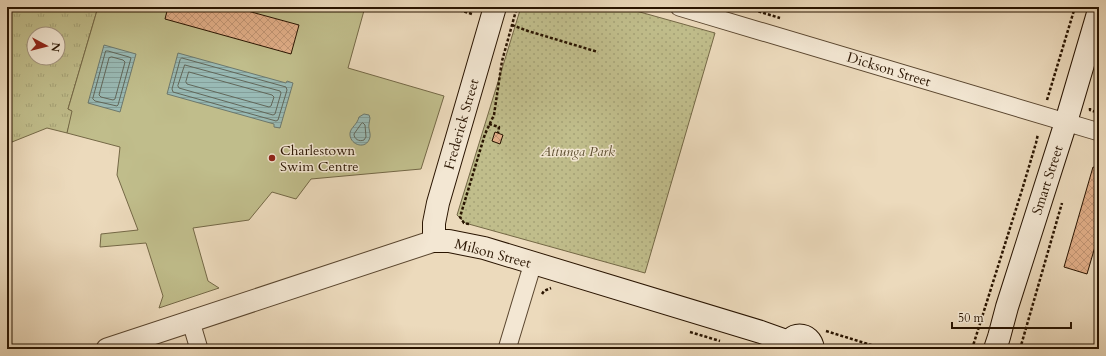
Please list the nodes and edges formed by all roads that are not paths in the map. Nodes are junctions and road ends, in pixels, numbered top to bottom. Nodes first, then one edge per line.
1 (495, 7) edge
2 (679, 7) edge
3 (1099, 10) edge
4 (1066, 122) junction
5 (1099, 132) edge
6 (434, 241) junction
7 (533, 263) junction
8 (191, 322) junction
9 (788, 346) edge
10 (107, 349) edge
11 (199, 349) edge
12 (507, 349) edge
13 (812, 349) edge
14 (995, 349) edge

1 - 6 main road, Frederick Street
2 - 4 street, Dickson Street
3 - 4 main road, Smart Street
4 - 5 street, Dickson Street
4 - 14 main road, Smart Street
6 - 7 main road, Milson Street
6 - 8 street, Milson Street
7 - 9 main road, Milson Street
7 - 12 street
8 - 10 street, Milson Street
8 - 11 street
9 - 13 main road, Milson Street

